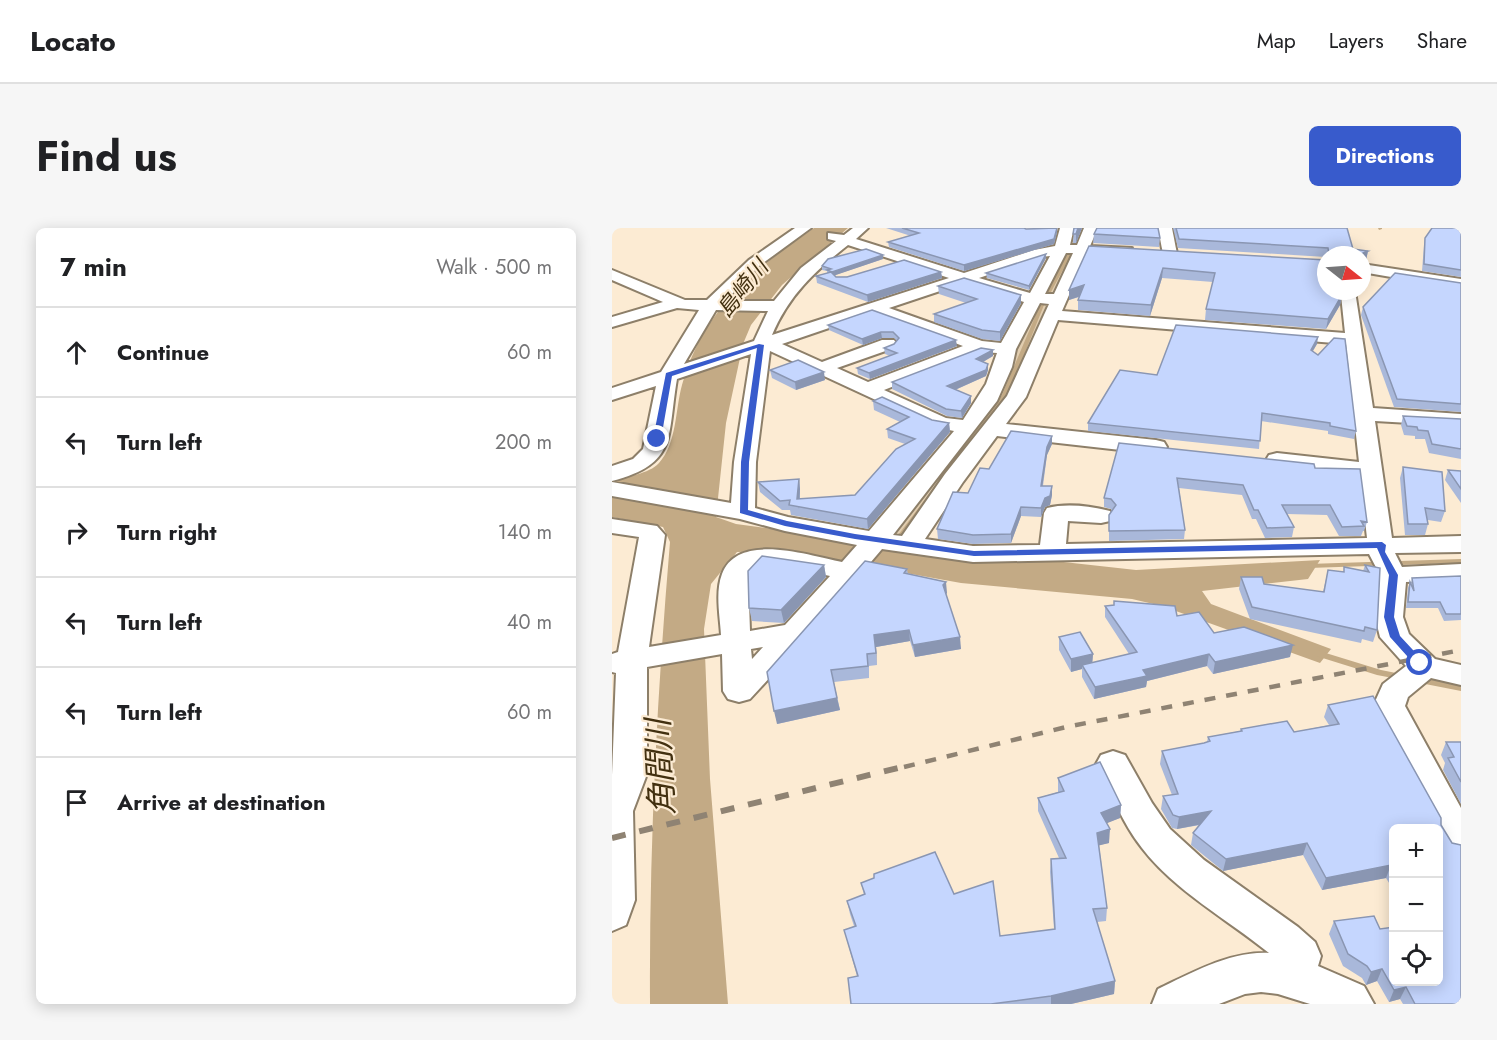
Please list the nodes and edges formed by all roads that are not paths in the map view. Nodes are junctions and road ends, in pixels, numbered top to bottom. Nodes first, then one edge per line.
1 (807, 228) edge
2 (861, 228) edge
3 (1066, 228) edge
4 (1091, 228) edge
5 (1166, 228) edge
6 (844, 240) junction
7 (869, 248) junction
8 (1073, 252) junction
9 (1137, 252) edge
10 (1170, 254) edge
11 (832, 258) edge
12 (906, 260) junction
13 (885, 266) edge
14 (1106, 266) edge
15 (1371, 269) edge
16 (612, 274) edge
17 (966, 278) junction
18 (1461, 284) edge
19 (1035, 298) junction
20 (1350, 300) edge
21 (678, 303) junction
22 (776, 306) junction
23 (713, 307) junction
24 (1056, 307) junction
25 (874, 308) junction
26 (612, 322) edge
27 (1354, 339) junction
28 (888, 344) edge
29 (758, 346) junction
30 (979, 346) junction
31 (1007, 348) junction
32 (821, 368) junction
33 (674, 373) junction
34 (868, 389) junction
35 (612, 394) edge
36 (1365, 414) junction
37 (1461, 420) edge
38 (967, 427) junction
39 (991, 429) junction
40 (1173, 449) edge
41 (1255, 458) edge
42 (1372, 470) junction
43 (612, 474) edge
44 (612, 489) edge
45 (738, 512) junction
46 (1101, 516) dead end
47 (612, 526) edge
48 (875, 542) junction
49 (1461, 544) edge
50 (909, 545) junction
51 (1052, 553) junction
52 (1387, 561) junction
53 (851, 570) junction
54 (1461, 572) edge
55 (796, 632) junction
56 (732, 642) junction
57 (628, 661) edge
58 (1424, 668) junction
59 (1461, 675) edge
60 (1113, 764) dead end
61 (1461, 843) edge
62 (612, 913) edge
63 (1294, 975) junction
64 (1174, 1004) edge
65 (1352, 1004) edge

1 - 6 street
1 - 23 street
2 - 6 street
3 - 8 street
4 - 8 street
5 - 10 street
6 - 7 street
6 - 22 street
7 - 11 street
7 - 12 street
8 - 9 street
8 - 14 street
8 - 17 street
8 - 19 street
8 - 24 street
12 - 13 street
12 - 17 street
15 - 18 street
16 - 21 street
17 - 19 street
17 - 25 street
19 - 24 street
19 - 31 street
20 - 27 street
21 - 23 street
21 - 26 street
22 - 23 street
22 - 29 street
23 - 33 street
24 - 27 street
24 - 39 street
25 - 29 street
25 - 30 street
27 - 36 street
28 - 32 street
29 - 32 street
29 - 33 street
29 - 45 street
30 - 31 street
30 - 34 street
31 - 38 street
32 - 34 street
33 - 35 street
33 - 43 street
34 - 38 street
36 - 37 street
36 - 42 street
38 - 48 street
39 - 40 street
39 - 50 street
41 - 42 street
42 - 52 street
44 - 45 street
45 - 48 street
46 - 51 street
47 - 57 street
48 - 50 street
48 - 53 street
49 - 52 street
50 - 51 street
51 - 52 street
52 - 54 street
52 - 58 street
53 - 55 street
53 - 56 street
55 - 56 street
55 - 56 street
56 - 57 street
57 - 62 street
58 - 59 street
58 - 61 street
60 - 63 street
63 - 64 street
63 - 65 street

